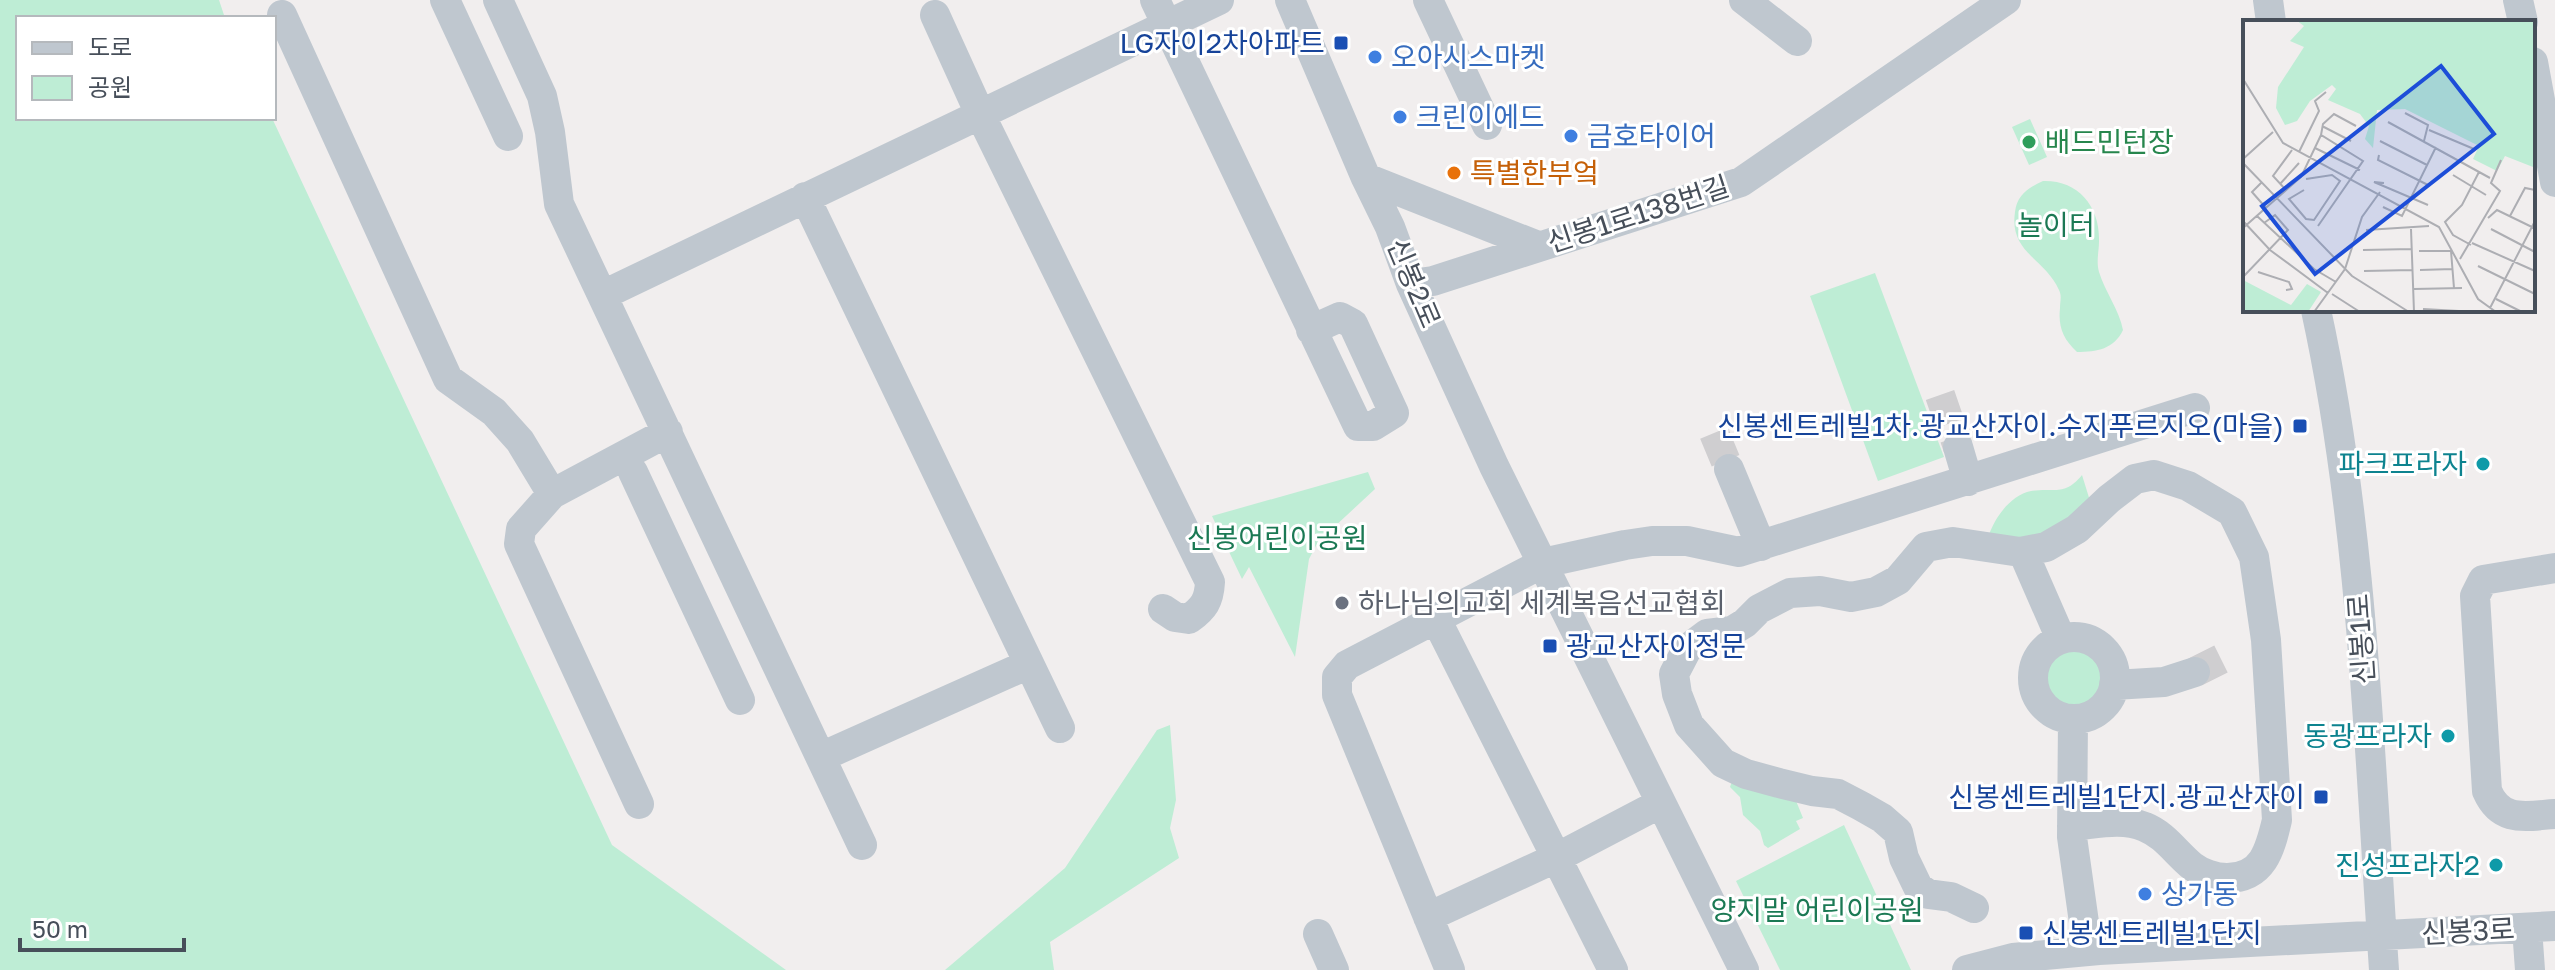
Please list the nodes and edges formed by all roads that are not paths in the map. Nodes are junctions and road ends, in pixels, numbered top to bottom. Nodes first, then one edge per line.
1 (445, 0) edge
2 (498, 0) edge
3 (1219, 0) edge
4 (1290, 0) edge
5 (1428, 0) edge
6 (1744, 0) edge
7 (2006, 0) edge
8 (2268, 0) edge
9 (2518, 0) edge
10 (1161, 12) edge
11 (282, 15) dead end
12 (935, 15) dead end
13 (2271, 20) edge
14 (2523, 20) edge
15 (1797, 41) dead end
16 (2535, 73) edge
17 (536, 82) junction
18 (493, 103) junction
19 (980, 114) junction
20 (1487, 125) dead end
21 (508, 136) dead end
22 (1366, 178) junction
23 (2555, 182) edge
24 (805, 197) junction
25 (1538, 246) junction
26 (1411, 284) junction
27 (603, 295) junction
28 (2316, 312) edge
29 (1311, 330) dead end
30 (2195, 408) dead end
31 (668, 432) junction
32 (1958, 447) tunnel mouth
33 (1729, 469) tunnel mouth
34 (633, 472) dead end
35 (689, 481) junction
36 (1968, 481) junction
37 (552, 494) junction
38 (649, 505) junction
39 (1761, 546) junction
40 (2023, 552) junction
41 (1543, 563) junction
42 (2555, 568) edge
43 (1163, 609) dead end
44 (1436, 619) junction
45 (759, 625) junction
46 (2061, 639) junction
47 (715, 647) junction
48 (1029, 664) junction
49 (2195, 672) tunnel mouth
50 (2114, 685) junction
51 (740, 700) dead end
52 (2073, 719) junction
53 (1060, 728) dead end
54 (821, 757) junction
55 (1661, 803) junction
56 (639, 804) dead end
57 (2555, 814) edge
58 (2072, 826) junction
59 (862, 845) dead end
60 (1558, 857) junction
61 (1974, 908) dead end
62 (1428, 917) junction
63 (2541, 927) edge
64 (1318, 934) dead end
65 (2381, 936) junction
66 (2088, 951) junction
67 (2233, 957) edge
68 (1334, 970) edge
69 (1450, 970) edge
70 (1613, 970) edge
71 (1744, 970) edge
72 (1967, 970) edge
73 (2384, 970) edge
74 (2530, 970) edge

1 - 18 street
2 - 17 street
3 - 10 street
4 - 22 street, 신봉2로
5 - 20 street
6 - 15 street
7 - 25 street, 신봉1로138번길
8 - 13 street
9 - 14 street
10 - 19 street
10 - 29 street
11 - 37 street
12 - 19 street
16 - 23 street
17 - 18 street
17 - 27 street
18 - 21 street
19 - 24 street
19 - 43 street
22 - 25 street
22 - 26 street, 신봉2로
24 - 27 street
24 - 48 street
25 - 26 street, 신봉1로138번길
26 - 41 street, 신봉2로
27 - 31 street
28 - 65 street, 신봉1로
30 - 36 street
31 - 35 street
31 - 37 street
32 - 36 street
33 - 39 street
34 - 38 street
35 - 38 street
35 - 45 street
36 - 39 street
37 - 56 street
38 - 47 street
39 - 41 street
40 - 46 street
40 - 58 street
40 - 61 street
41 - 44 street
41 - 55 street, 신봉2로
42 - 57 street
44 - 60 street
44 - 62 street
45 - 47 street
45 - 54 street
46 - 50 street
46 - 52 street
47 - 51 street
48 - 53 street
48 - 54 street
49 - 50 street
50 - 52 street
52 - 58 street
54 - 59 street
55 - 60 street
55 - 71 street, 신봉2로
58 - 66 street
60 - 62 street
60 - 70 street
62 - 69 street
63 - 65 street, 신봉3로
63 - 74 street
64 - 68 street
65 - 67 street, 신봉3로
65 - 73 street, 신봉1로
66 - 67 street, 신봉3로
66 - 72 street, 신봉3로

